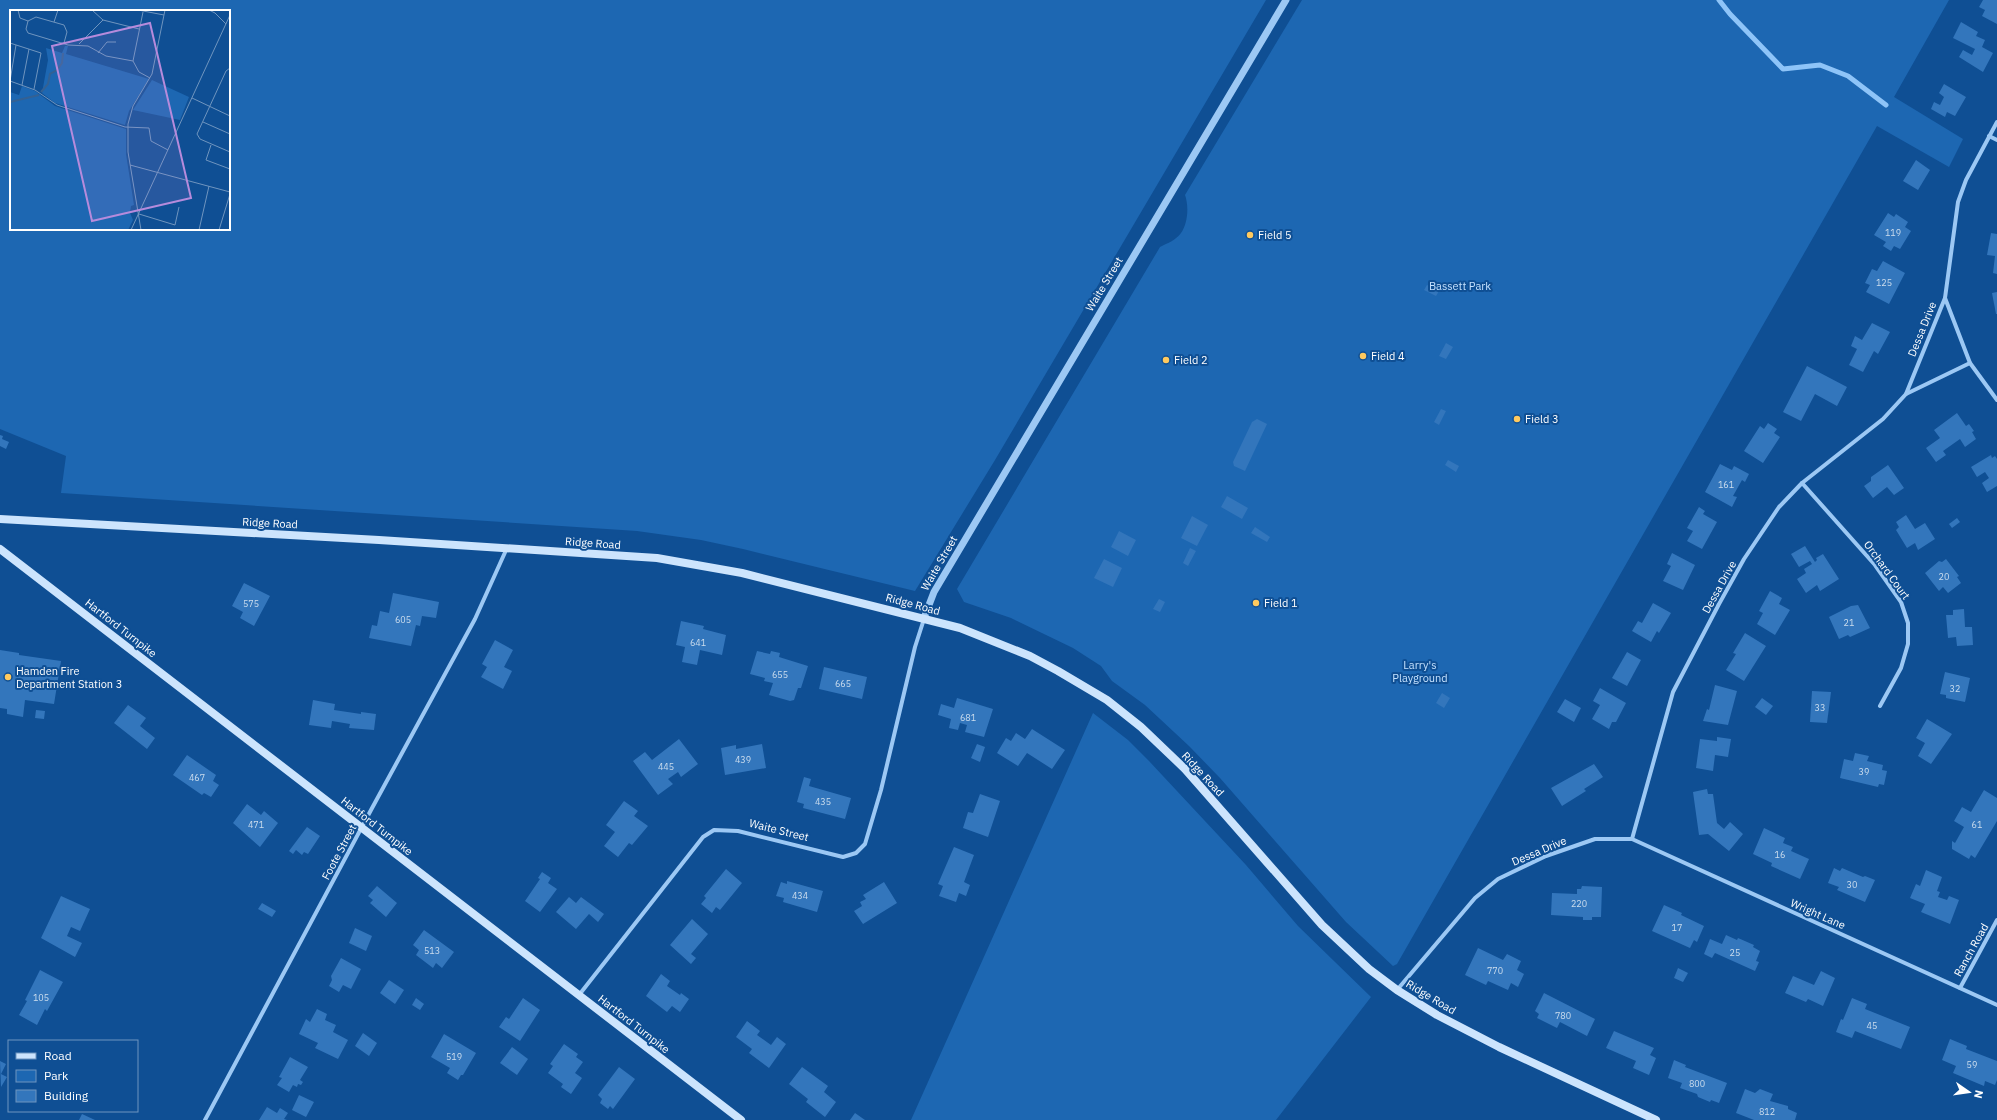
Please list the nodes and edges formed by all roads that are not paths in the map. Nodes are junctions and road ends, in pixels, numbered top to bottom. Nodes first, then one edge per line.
1 (1286, 0) edge
2 (1997, 122) edge
3 (1989, 136) junction
4 (1997, 140) edge
5 (1945, 298) junction
6 (1970, 363) junction
7 (1906, 394) junction
8 (1997, 400) edge
9 (1802, 483) junction
10 (0, 519) edge
11 (507, 548) junction
12 (0, 549) edge
13 (924, 618) junction
14 (1880, 706) dead end
15 (362, 828) junction
16 (1632, 839) junction
17 (1997, 920) edge
18 (1960, 988) junction
19 (1397, 990) junction
20 (579, 995) junction
21 (1997, 1005) edge
22 (205, 1120) edge
23 (741, 1120) edge
24 (1656, 1120) edge

1 - 13 street, Waite Street
2 - 3 street, Dessa Drive
3 - 4 street
3 - 5 street, Dessa Drive
5 - 6 street
5 - 7 street, Dessa Drive
6 - 7 street
6 - 8 street
7 - 9 street, Dessa Drive
9 - 14 street, Orchard Court
9 - 16 street, Dessa Drive
10 - 11 main road, Ridge Road
11 - 13 main road, Ridge Road
11 - 15 street, Foote Street
12 - 15 main road, Hartford Turnpike
13 - 19 main road, Ridge Road
13 - 20 street, Waite Street
15 - 20 main road, Hartford Turnpike
15 - 22 street, Foote Street
16 - 18 street, Wright Lane
16 - 19 street, Dessa Drive
17 - 18 street, Ranch Road
18 - 21 street, Wright Lane
19 - 24 main road, Ridge Road
20 - 23 main road, Hartford Turnpike

